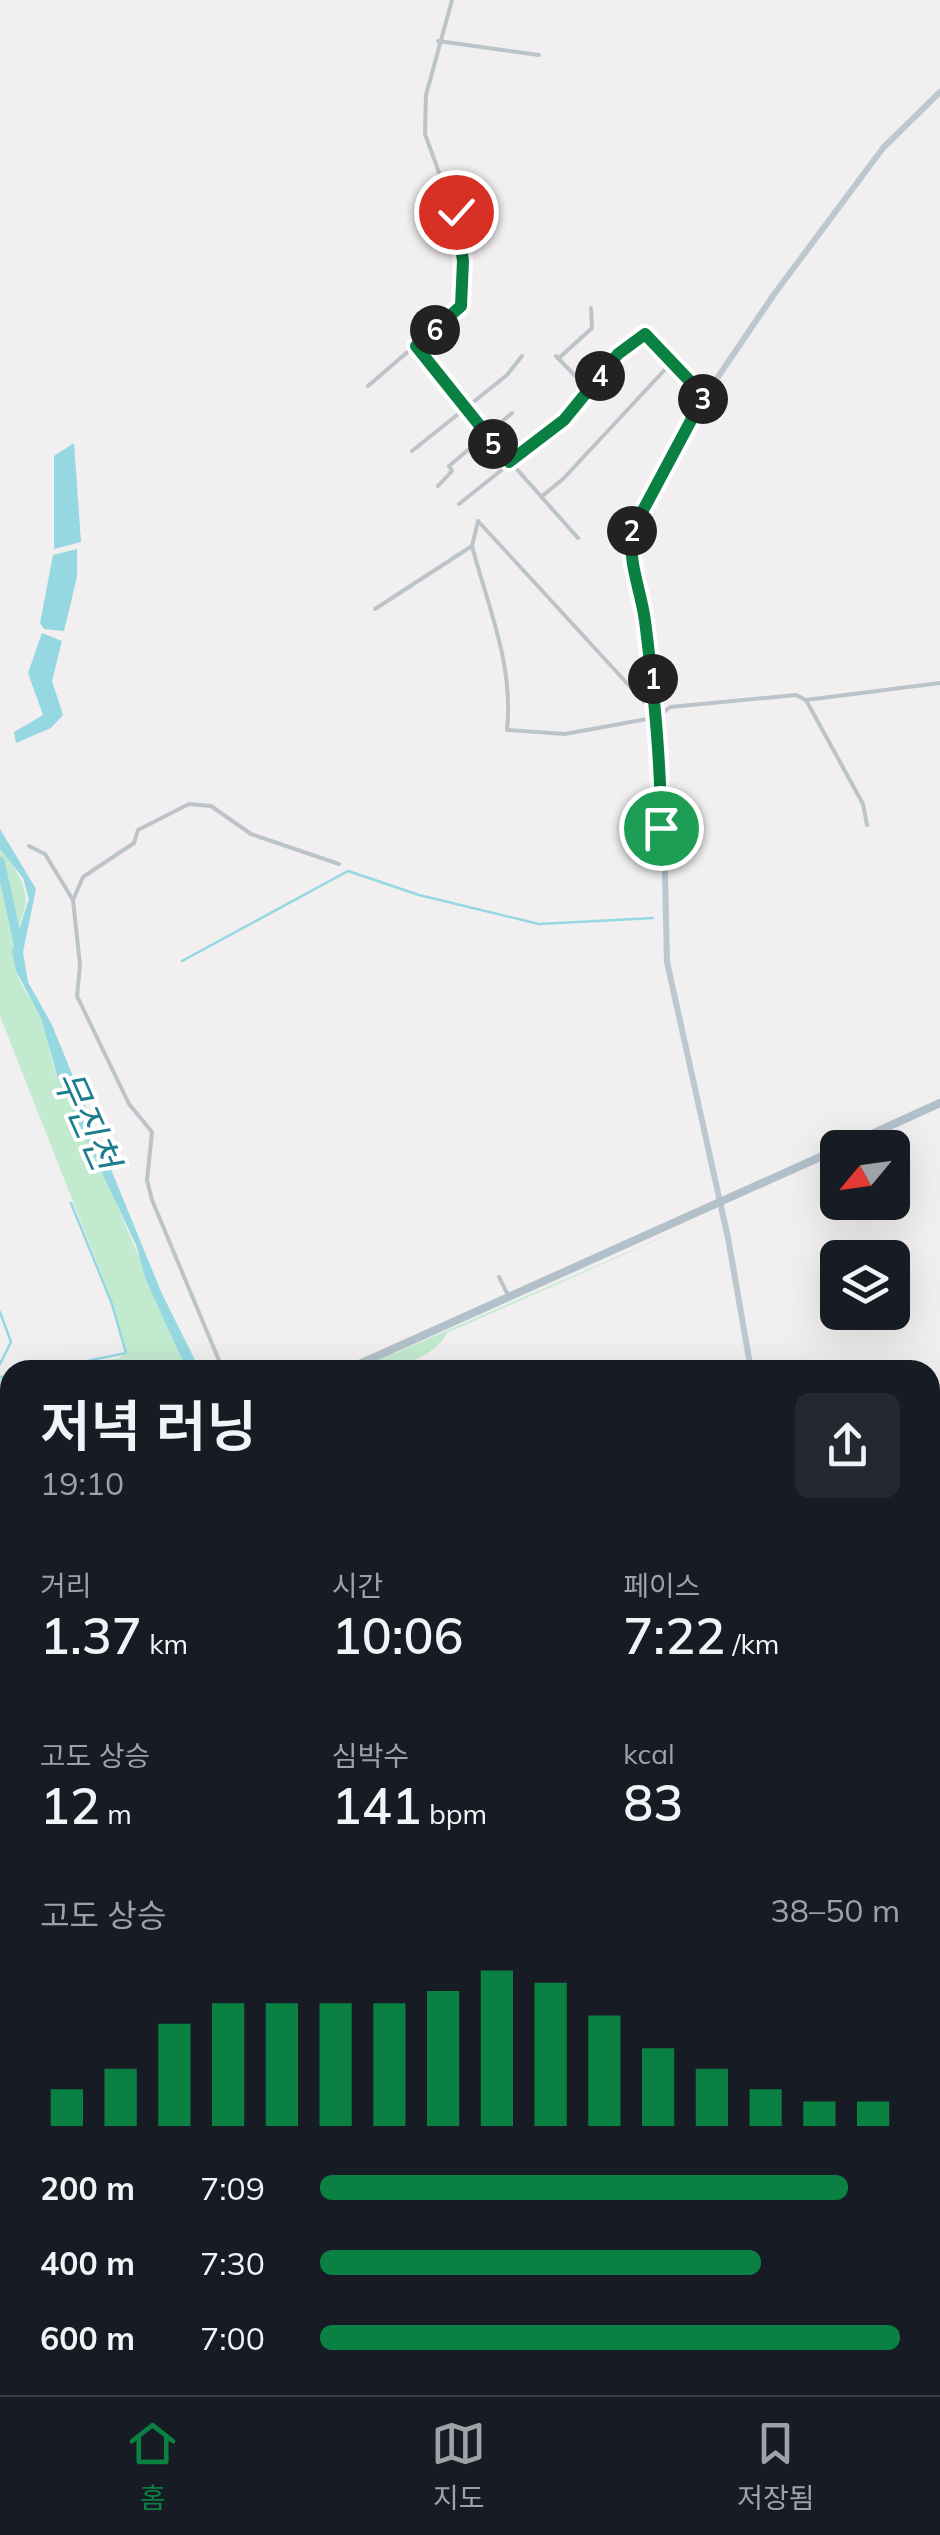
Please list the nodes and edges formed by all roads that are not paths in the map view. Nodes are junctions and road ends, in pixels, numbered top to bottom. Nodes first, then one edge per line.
1 (452, 0) edge
2 (438, 40) junction
3 (539, 54) dead end
4 (940, 92) edge
5 (591, 308) dead end
6 (416, 346) junction
7 (522, 356) dead end
8 (672, 362) junction
9 (368, 386) dead end
10 (590, 390) junction
11 (704, 396) junction
12 (464, 410) junction
13 (512, 413) dead end
14 (486, 435) junction
15 (412, 451) dead end
16 (509, 462) junction
17 (438, 486) dead end
18 (540, 496) junction
19 (459, 504) dead end
20 (578, 538) dead end
21 (472, 546) junction
22 (375, 609) dead end
23 (940, 684) edge
24 (806, 700) junction
25 (658, 717) junction
26 (867, 826) dead end
27 (29, 846) dead end
28 (340, 864) dead end
29 (73, 900) junction
30 (940, 1103) edge
31 (879, 1130) edge
32 (820, 1157) edge
33 (719, 1202) junction
34 (499, 1277) dead end
35 (509, 1297) junction
36 (219, 1360) edge
37 (368, 1360) edge
38 (749, 1360) edge
39 (655, 2395) edge
40 (666, 2395) edge

1 - 2 street
2 - 3 street
2 - 6 street
4 - 11 main road
5 - 10 street
6 - 9 street
6 - 12 street
7 - 12 street
8 - 10 street
8 - 11 street
8 - 18 street
10 - 16 street
11 - 25 main road
12 - 14 street
12 - 15 street
13 - 14 street
14 - 16 street
14 - 17 street
16 - 18 street
16 - 19 street
18 - 20 street
21 - 22 street
21 - 25 street
21 - 25 street
23 - 24 street
24 - 25 street
24 - 26 street
25 - 33 main road
27 - 29 street
28 - 29 street
29 - 36 street
30 - 31 main road
32 - 33 main road
33 - 35 main road
33 - 38 main road
34 - 35 street
35 - 37 main road
39 - 40 street

